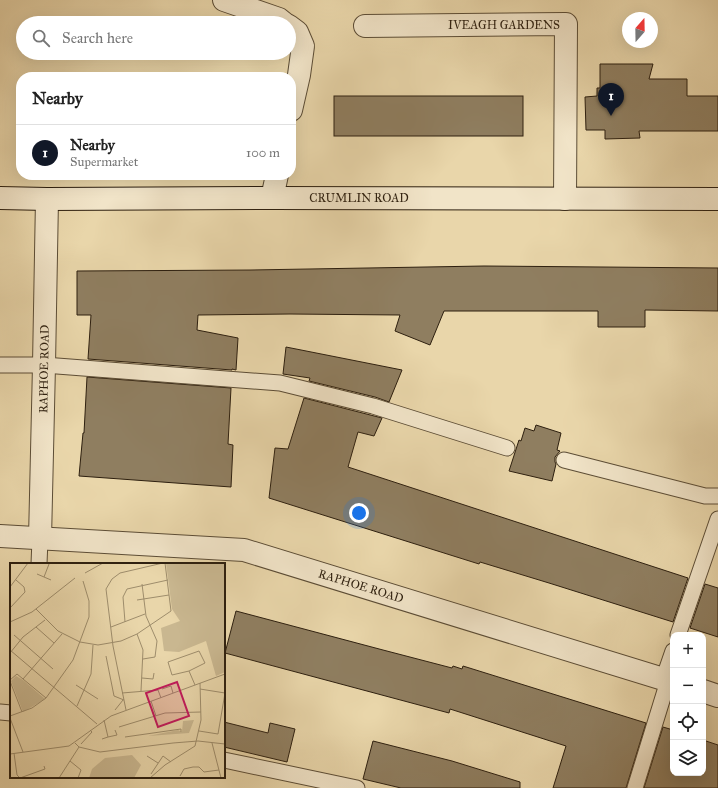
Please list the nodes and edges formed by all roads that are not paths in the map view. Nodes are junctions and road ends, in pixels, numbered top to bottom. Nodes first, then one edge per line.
1 (224, 0) edge
2 (270, 16) edge
3 (365, 26) dead end
4 (296, 31) edge
5 (296, 85) edge
6 (276, 180) edge
7 (0, 198) edge
8 (272, 198) junction
9 (47, 199) junction
10 (565, 199) junction
11 (718, 199) edge
12 (0, 365) edge
13 (44, 365) junction
14 (507, 448) dead end
15 (564, 460) dead end
16 (718, 496) edge
17 (718, 519) edge
18 (0, 536) edge
19 (40, 539) junction
20 (39, 563) edge
21 (679, 632) edge
22 (670, 668) edge
23 (668, 681) edge
24 (706, 692) edge
25 (718, 696) edge
26 (0, 712) edge
27 (10, 713) edge
28 (225, 760) edge
29 (357, 788) edge
30 (635, 788) edge

1 - 2 street
3 - 10 street, IVEAGH GARDENS
4 - 5 street
6 - 8 street
7 - 9 street, CRUMLIN ROAD
8 - 9 street, CRUMLIN ROAD
8 - 10 street, CRUMLIN ROAD
9 - 13 street, RAPHOE ROAD
10 - 11 street, CRUMLIN ROAD
12 - 13 lane
13 - 14 lane
13 - 19 street, RAPHOE ROAD
15 - 16 lane
17 - 21 lane
18 - 19 street, RAPHOE ROAD
19 - 20 lane
19 - 23 street, RAPHOE ROAD
22 - 23 lane
23 - 30 lane
24 - 25 street
26 - 27 lane
28 - 29 lane

